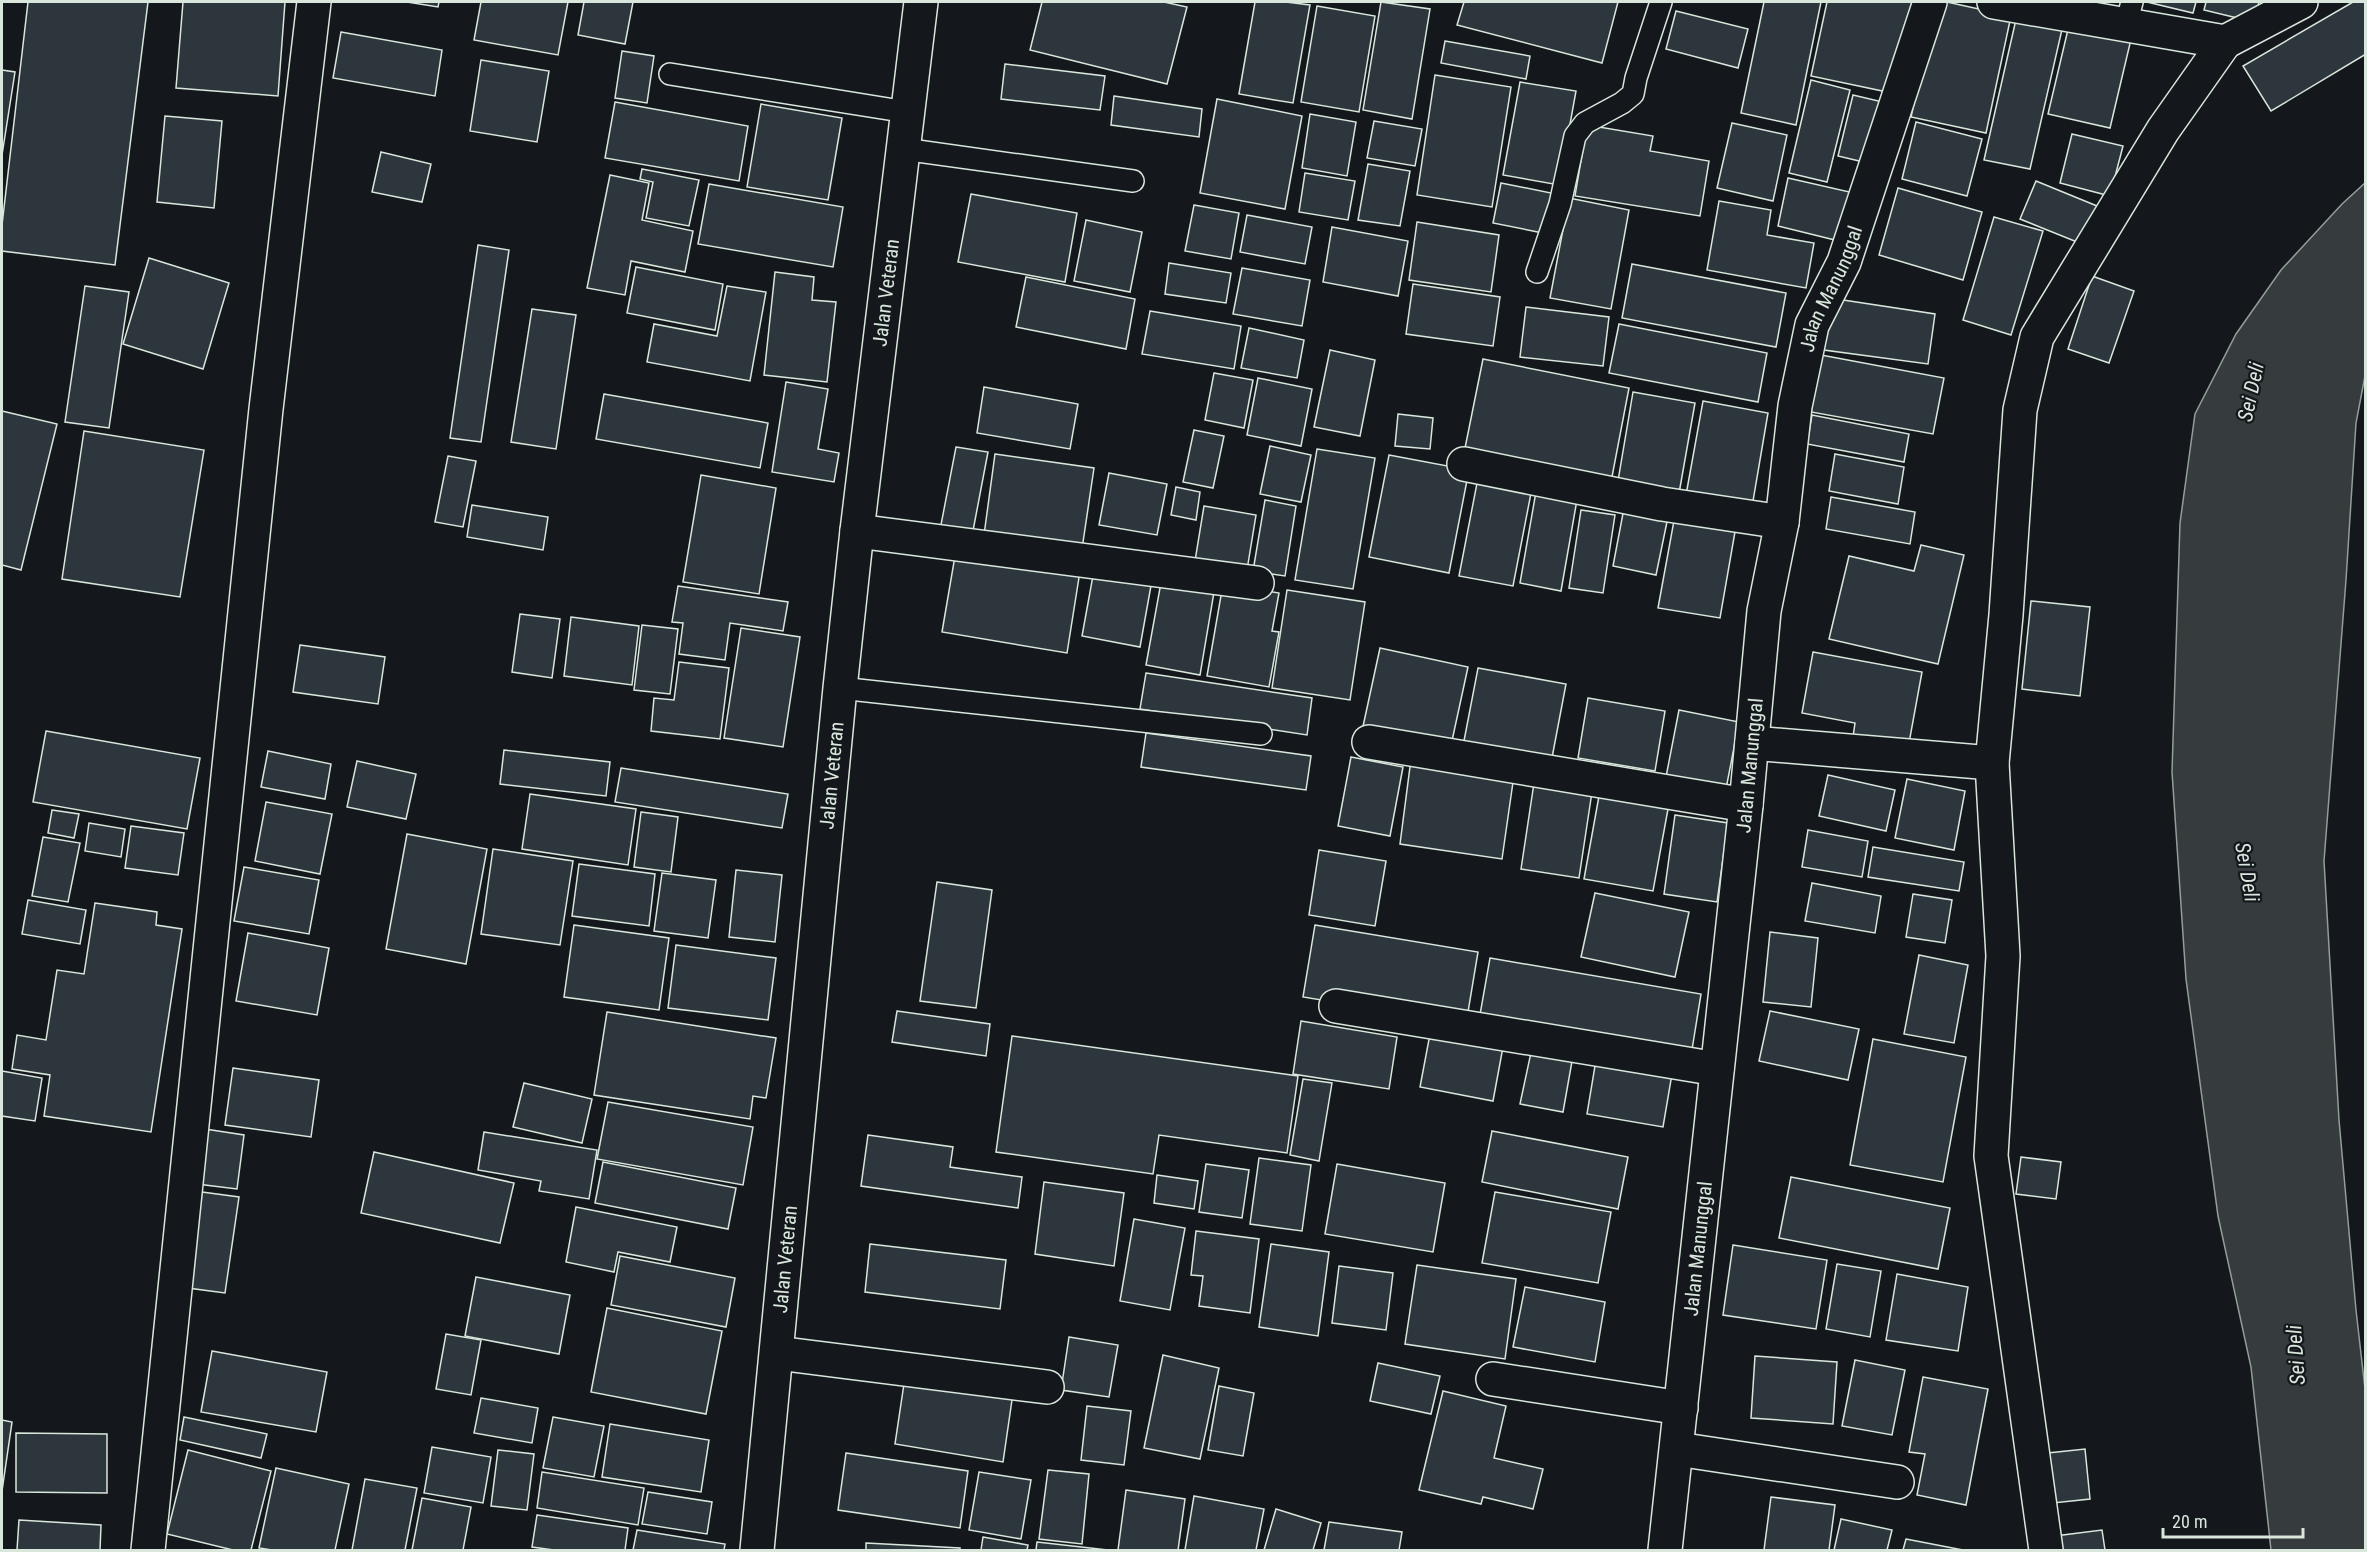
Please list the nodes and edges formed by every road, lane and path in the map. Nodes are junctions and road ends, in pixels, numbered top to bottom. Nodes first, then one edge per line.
1 (314, 2) edge
2 (921, 2) edge
3 (1661, 2) edge
4 (1930, 2) edge
5 (1994, 2) edge
6 (2301, 2) edge
7 (2129, 13) edge
8 (2225, 42) junction
9 (670, 74) dead end
10 (907, 112) junction
11 (903, 149) junction
12 (1133, 181) dead end
13 (1538, 272) dead end
14 (1464, 464) dead end
15 (1782, 522) junction
16 (857, 531) junction
17 (1257, 583) dead end
18 (840, 688) junction
19 (1261, 734) dead end
20 (1369, 742) dead end
21 (1752, 743) junction
22 (1992, 763) junction
23 (1746, 805) junction
24 (1336, 1006) dead end
25 (1717, 1069) junction
26 (777, 1353) junction
27 (1493, 1379) dead end
28 (1047, 1387) dead end
29 (1681, 1408) junction
30 (1677, 1449) junction
31 (1897, 1482) dead end
32 (148, 1551) edge
33 (757, 1551) edge
34 (1665, 1551) edge
35 (2046, 1551) edge

1 - 32 street
2 - 10 street, Jalan Veteran
3 - 13 lane
4 - 15 street, Jalan Manunggal
5 - 7 street
6 - 8 street
7 - 8 street
8 - 22 street
9 - 10 lane
10 - 11 street, Jalan Veteran
11 - 12 lane
11 - 16 street, Jalan Veteran
14 - 15 street
15 - 21 street, Jalan Manunggal
16 - 17 street
16 - 18 street, Jalan Veteran
18 - 19 lane
18 - 26 street, Jalan Veteran
20 - 23 street
21 - 22 street
21 - 23 street, Jalan Manunggal
22 - 35 street
23 - 25 street, Jalan Manunggal
24 - 25 street
25 - 29 street, Jalan Manunggal
26 - 28 street
26 - 33 street, Jalan Veteran
27 - 29 street
29 - 30 street, Jalan Manunggal
30 - 31 street
30 - 34 street, Jalan Manunggal

